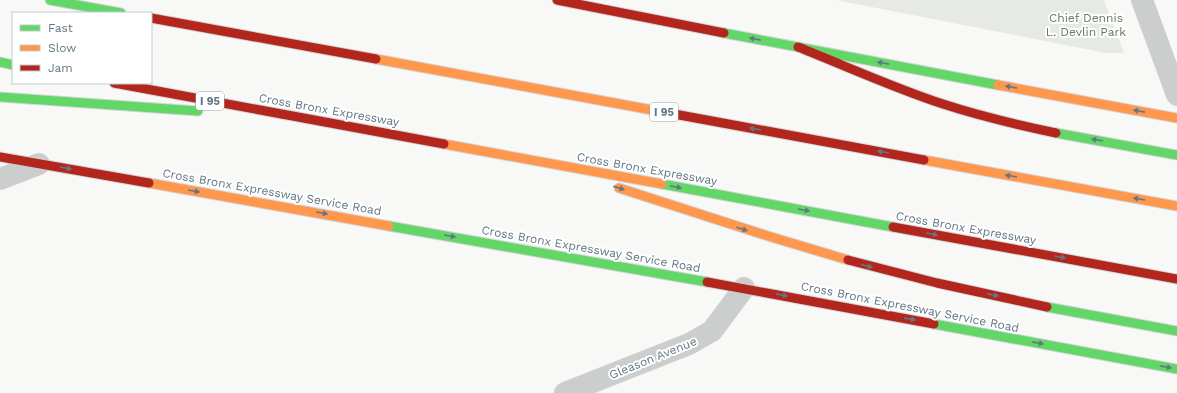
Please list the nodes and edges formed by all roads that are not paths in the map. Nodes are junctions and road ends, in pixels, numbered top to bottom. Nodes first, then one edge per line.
1 (50, 0) edge
2 (557, 0) edge
3 (1142, 0) edge
4 (116, 12) edge
5 (152, 18) edge
6 (798, 48) junction
7 (0, 62) edge
8 (12, 65) edge
9 (119, 84) edge
10 (1177, 95) edge
11 (0, 97) edge
12 (204, 111) dead end
13 (220, 112) dead end
14 (305, 118) junction
15 (1177, 118) edge
16 (1177, 155) edge
17 (0, 156) edge
18 (542, 162) junction
19 (39, 164) junction
20 (0, 179) edge
21 (1177, 206) edge
22 (1177, 279) edge
23 (744, 288) junction
24 (1177, 331) edge
25 (1177, 369) edge
26 (565, 393) edge

1 - 4 main road
6 -> 2 main road
3 - 10 street
21 -> 5 main road, I 95
15 -> 6 main road
16 -> 6 main road
7 - 8 main road
9 - 14 main road, Cross Bronx Expressway / I 95
11 - 12 main road
13 - 14 main road
14 - 18 main road, Cross Bronx Expressway / I 95
17 - 19 main road, Cross Bronx Expressway Service Road
18 -> 22 main road, Cross Bronx Expressway / I 95
18 -> 24 main road
19 - 20 street
19 -> 23 main road, Cross Bronx Expressway Service Road
23 -> 25 main road, Cross Bronx Expressway Service Road
23 - 26 street, Gleason Avenue

